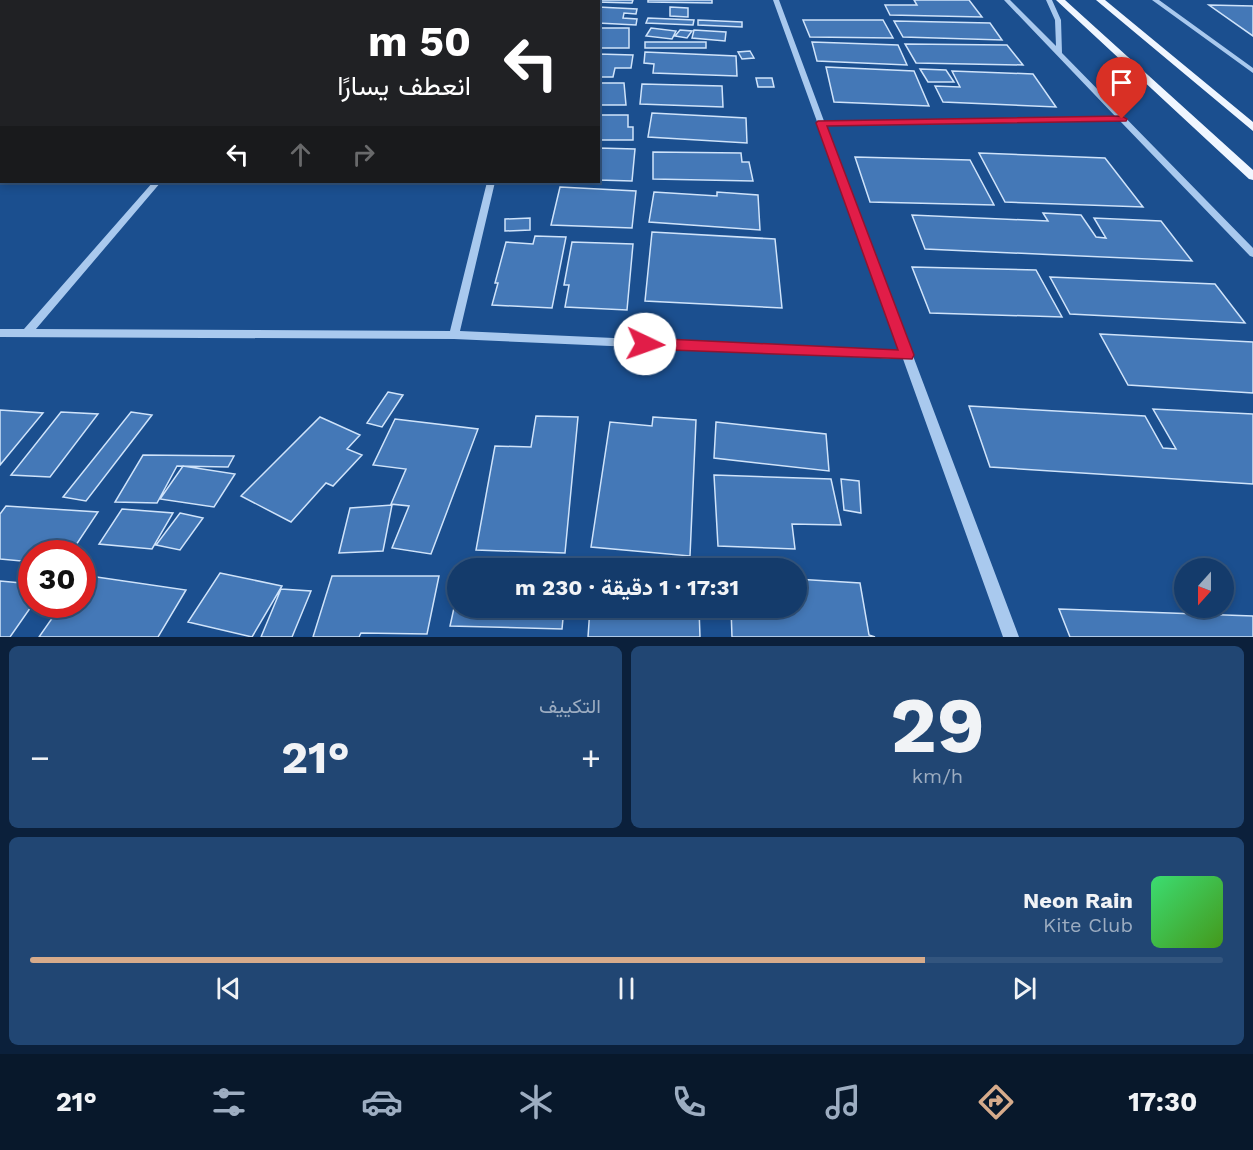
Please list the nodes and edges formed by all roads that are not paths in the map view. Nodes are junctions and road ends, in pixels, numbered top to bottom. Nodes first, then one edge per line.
1 (776, 0) edge
2 (1007, 0) edge
3 (1049, 0) edge
4 (1060, 0) edge
5 (1100, 0) edge
6 (1155, 0) edge
7 (1059, 53) junction
8 (1253, 71) edge
9 (1122, 119) junction
10 (821, 123) junction
11 (1253, 128) edge
12 (1253, 176) edge
13 (155, 183) edge
14 (491, 183) edge
15 (1253, 254) edge
16 (0, 333) edge
17 (27, 333) junction
18 (454, 335) junction
19 (907, 355) junction
20 (1011, 637) edge

1 - 10 street
2 - 7 street
3 - 7 street
4 - 12 main road
5 - 11 main road
6 - 8 street
7 - 9 street
9 - 10 street
9 - 15 street
10 - 19 street
13 - 17 street
14 - 18 street
16 - 17 street
17 - 18 street
18 - 19 street
19 - 20 street

